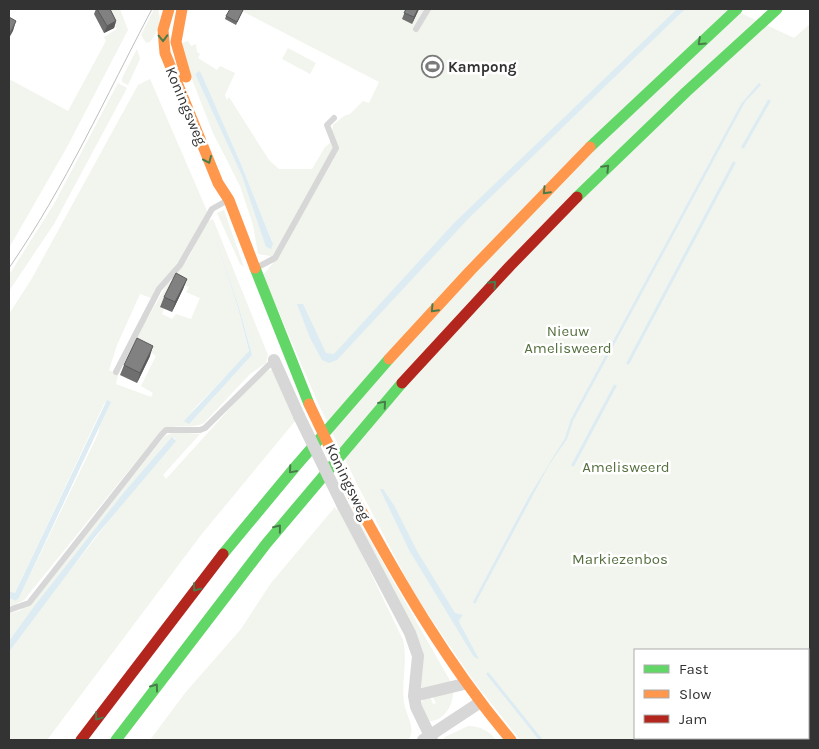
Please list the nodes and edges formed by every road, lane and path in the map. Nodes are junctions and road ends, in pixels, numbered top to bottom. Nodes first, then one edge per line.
1 (169, 9) edge
2 (182, 9) edge
3 (428, 9) edge
4 (736, 9) edge
5 (777, 9) edge
6 (416, 29) dead end
7 (334, 118) dead end
8 (229, 200) junction
9 (255, 268) junction
10 (274, 360) joint
11 (116, 372) dead end
12 (9, 610) edge
13 (464, 684) junction
14 (414, 696) junction
15 (479, 703) junction
16 (428, 739) edge
17 (81, 740) edge
18 (116, 740) edge
19 (511, 740) edge

1 -> 8 main road, Koningsweg
2 - 8 main road, Koningsweg
3 - 6 lane
4 -> 17 main road
18 -> 5 main road
7 - 9 lane
8 - 9 main road, Koningsweg
8 - 11 lane
9 - 13 main road, Koningsweg, bridge
10 - 12 lane
10 - 14 street, Koningsweg, bridge
13 - 14 street
13 - 15 main road, Koningsweg
14 - 16 street, Koningsweg
15 - 16 street
15 - 19 main road, Koningsweg

